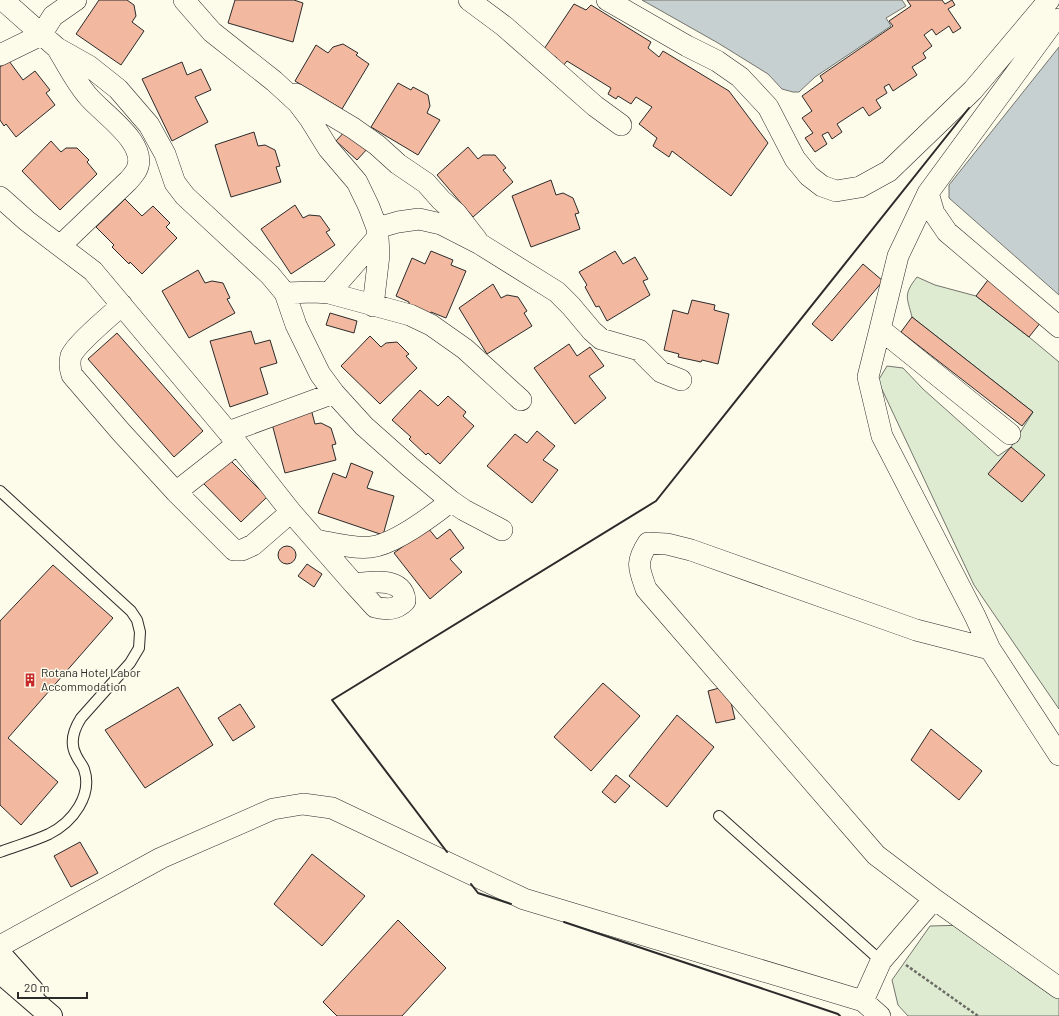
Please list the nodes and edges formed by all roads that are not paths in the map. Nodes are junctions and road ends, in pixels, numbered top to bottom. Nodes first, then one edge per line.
1 (3, 0) edge
2 (76, 0) edge
3 (184, 0) edge
4 (469, 0) edge
5 (607, 0) edge
6 (1049, 0) edge
7 (1059, 19) edge
8 (41, 34) junction
9 (57, 48) junction
10 (0, 55) edge
11 (274, 81) junction
12 (621, 126) dead end
13 (928, 193) junction
14 (0, 197) edge
15 (377, 232) junction
16 (480, 244) junction
17 (60, 246) junction
18 (285, 293) junction
19 (329, 293) junction
20 (122, 305) junction
21 (373, 306) junction
22 (1059, 327) edge
23 (880, 329) junction
24 (681, 380) dead end
25 (334, 393) junction
26 (521, 400) dead end
27 (1010, 434) dead end
28 (233, 438) junction
29 (0, 491) edge
30 (176, 492) junction
31 (451, 501) junction
32 (291, 512) junction
33 (502, 530) dead end
34 (316, 540) junction
35 (354, 584) dead end
36 (990, 649) junction
37 (1059, 755) edge
38 (719, 816) dead end
39 (0, 852) edge
40 (934, 899) junction
41 (0, 946) edge
42 (0, 954) edge
43 (884, 956) junction
44 (0, 972) edge
45 (1059, 988) edge
46 (863, 1001) junction
47 (51, 1016) edge
48 (55, 1016) edge
49 (880, 1016) edge

1 - 8 street
2 - 8 street
3 - 11 street
4 - 12 street
5 - 6 street
7 - 13 street
8 - 9 street
8 - 10 street
9 - 17 street
9 - 18 street
11 - 15 street
11 - 16 street
13 - 22 street
13 - 23 street
14 - 17 street
15 - 16 street
15 - 19 street
15 - 21 street
16 - 24 street
17 - 20 street
18 - 19 street
18 - 25 street
19 - 21 street
20 - 28 street
20 - 30 street
21 - 26 street
23 - 27 street
23 - 36 street
25 - 28 street
25 - 31 street
28 - 30 street
28 - 32 street
29 - 39 lane
30 - 32 street
31 - 33 street
31 - 34 street
32 - 34 street
34 - 35 street
36 - 37 street
36 - 40 street
38 - 43 lane
40 - 43 street
40 - 45 street
41 - 46 street
42 - 48 main road
43 - 46 street
44 - 47 main road
46 - 49 street

